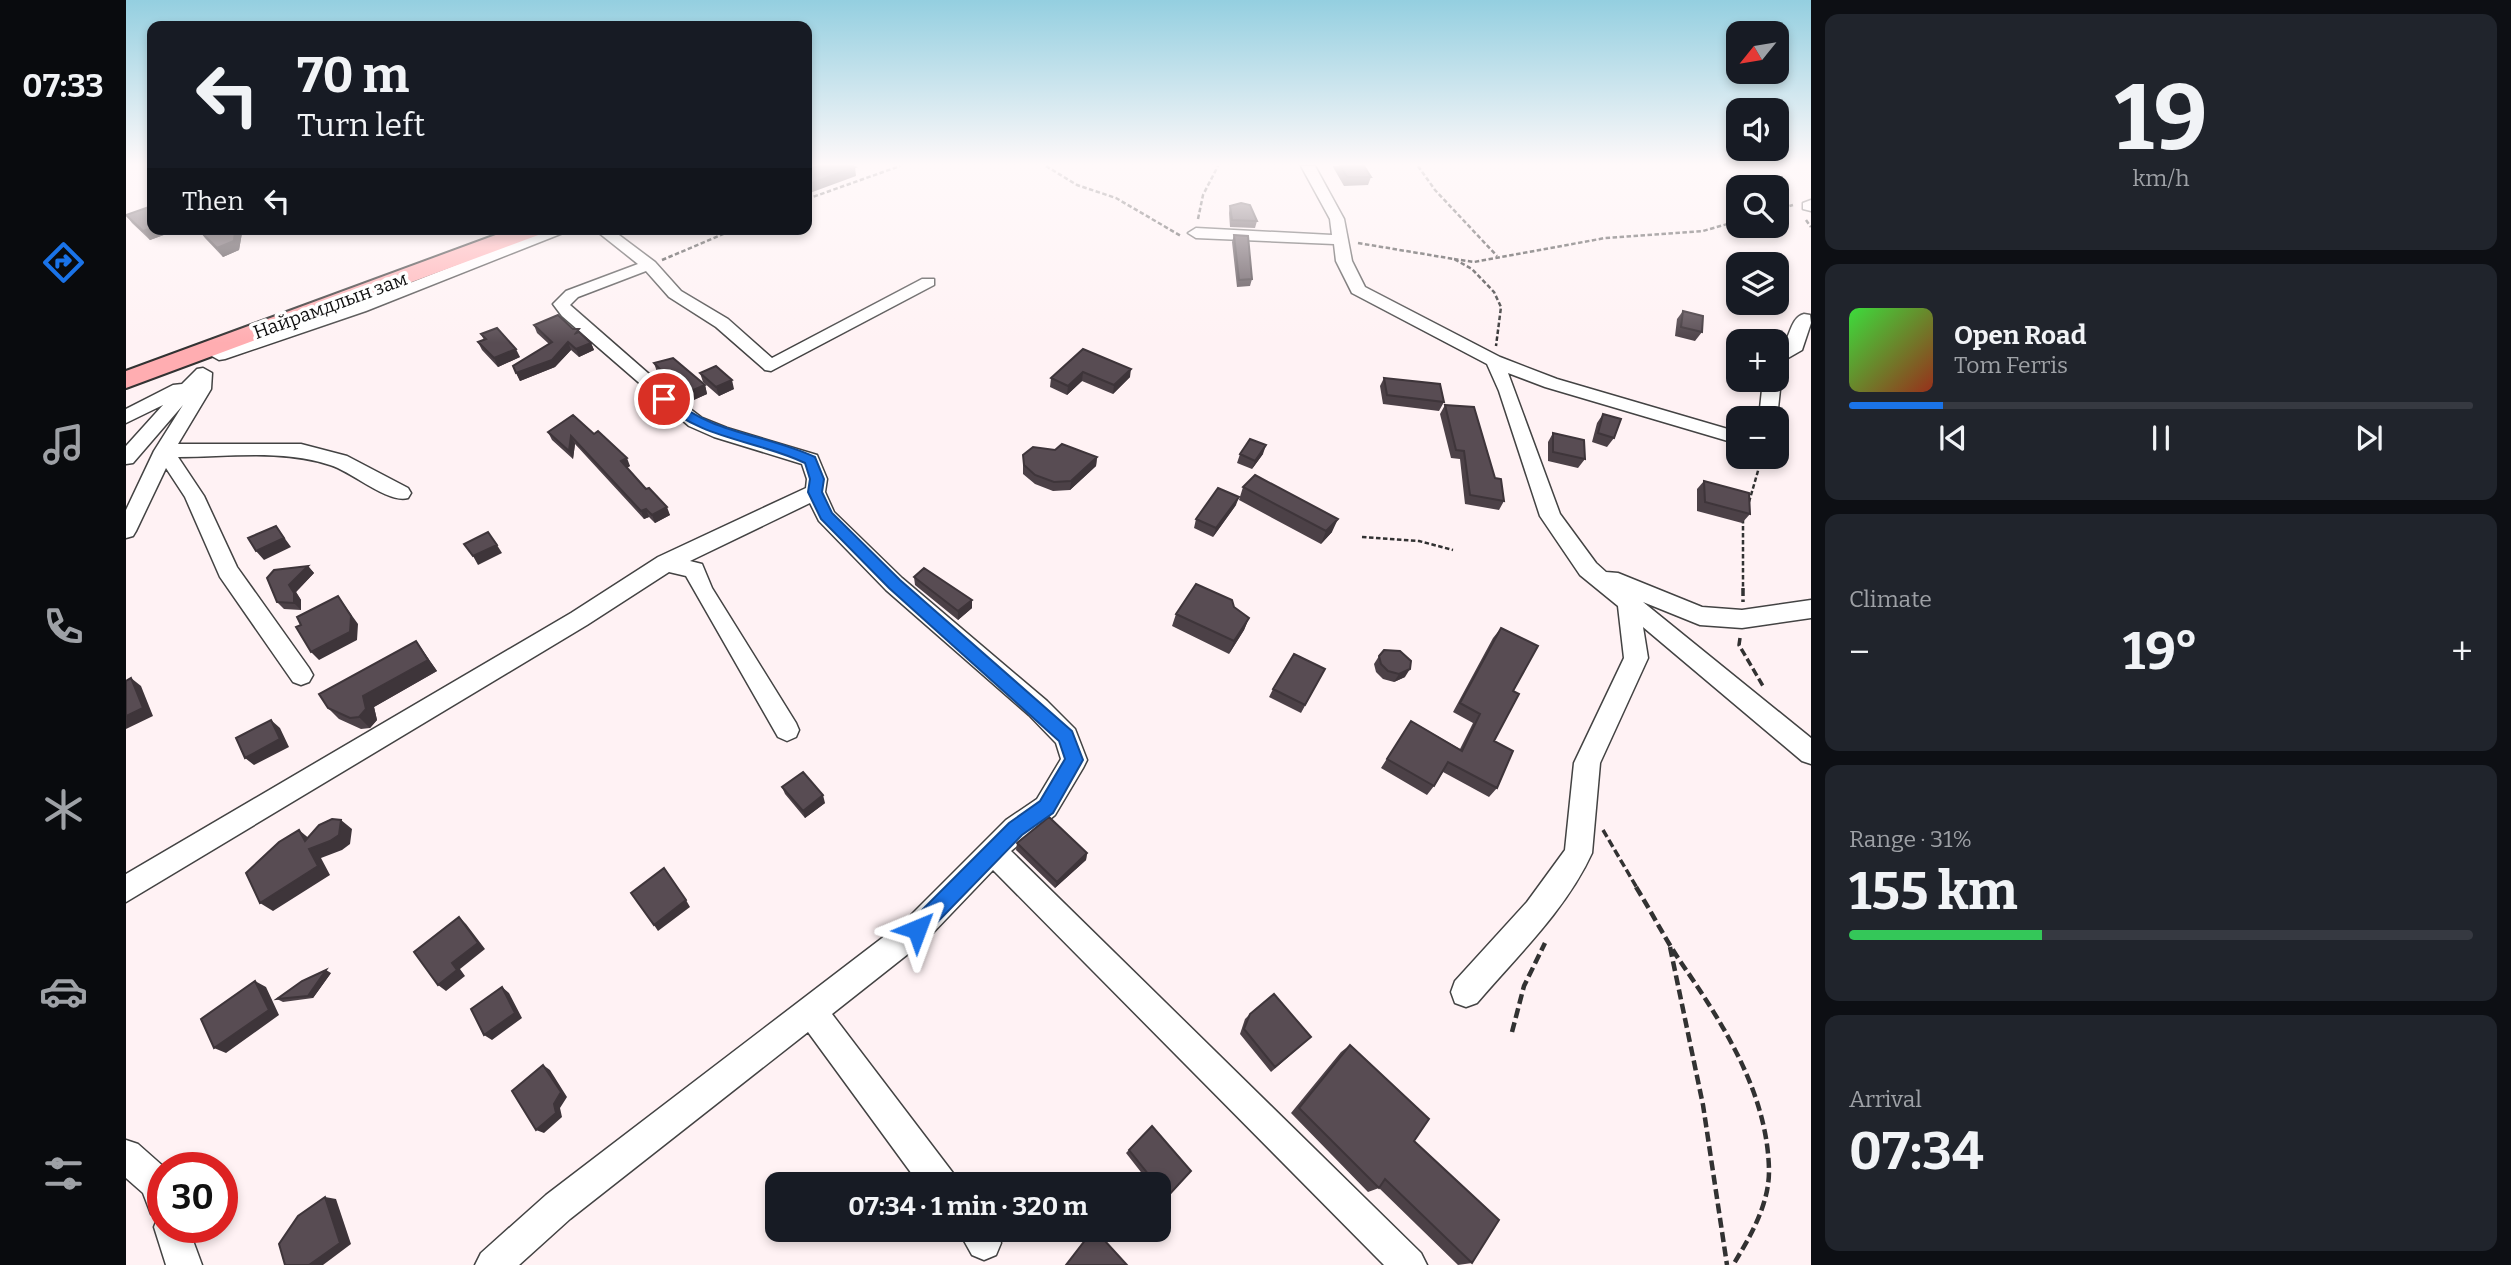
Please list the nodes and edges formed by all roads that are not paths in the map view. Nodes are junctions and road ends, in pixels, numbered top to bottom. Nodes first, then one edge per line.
1 (1338, 225) edge
2 (521, 235) edge
3 (544, 235) edge
4 (609, 235) edge
5 (1190, 236) road end
6 (1342, 240) junction
7 (494, 249) junction
8 (649, 265) junction
9 (928, 282) dead end
10 (1809, 318) edge
11 (222, 349) junction
12 (1789, 352) edge
13 (1494, 361) junction
14 (201, 375) junction
15 (126, 380) edge
16 (126, 417) edge
17 (1726, 434) edge
18 (164, 451) junction
19 (126, 458) edge
20 (815, 492) junction
21 (401, 493) dead end
22 (126, 531) edge
23 (666, 563) junction
24 (1588, 569) junction
25 (1629, 605) junction
26 (1811, 610) edge
27 (301, 675) dead end
28 (787, 730) dead end
29 (1811, 752) edge
30 (992, 851) junction
31 (126, 889) edge
32 (1466, 992) dead end
33 (812, 1012) junction
34 (126, 1156) edge
35 (931, 1172) edge
36 (147, 1174) edge
37 (176, 1243) edge
38 (184, 1265) edge
39 (493, 1265) edge
40 (1409, 1265) edge

1 - 6 street
2 - 7 main road, Найрамдлын зам
3 - 7 street
4 - 8 street
5 - 6 street
6 - 13 street
7 - 11 main road, Найрамдлын зам
8 - 9 street
8 - 20 street
10 - 12 street
11 - 14 street
11 - 15 main road, Найрамдлын зам
13 - 17 street
13 - 24 street
14 - 16 street
14 - 18 street
14 - 19 street
18 - 21 street
18 - 22 street
18 - 27 street
20 - 23 street
20 - 30 street
23 - 28 street
23 - 31 street
24 - 25 street
24 - 26 street
25 - 29 street
25 - 32 street
30 - 33 street
30 - 40 street
33 - 35 street
33 - 39 street
34 - 36 street
37 - 38 street

